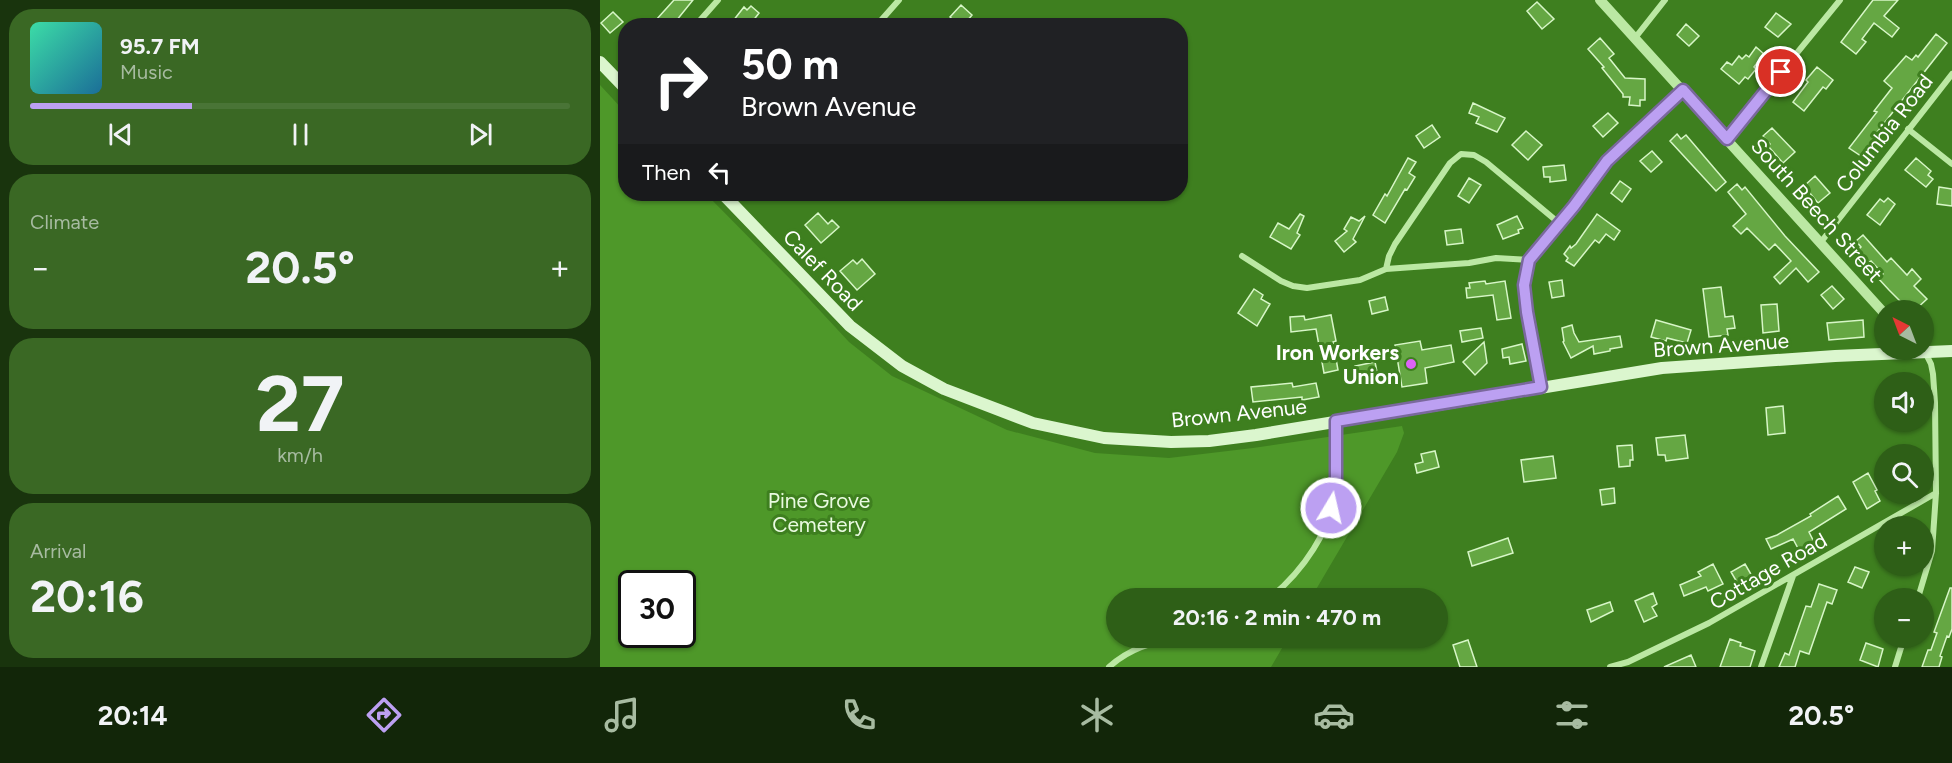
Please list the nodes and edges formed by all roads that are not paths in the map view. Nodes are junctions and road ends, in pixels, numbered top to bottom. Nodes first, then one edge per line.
1 (718, 0) edge
2 (899, 0) edge
3 (1600, 0) edge
4 (1665, 0) edge
5 (1840, 0) edge
6 (702, 18) edge
7 (883, 18) edge
8 (1635, 38) junction
9 (600, 62) edge
10 (1952, 74) edge
11 (618, 81) edge
12 (1683, 90) junction
13 (1908, 129) junction
14 (1727, 139) junction
15 (1952, 164) edge
16 (731, 201) edge
17 (1559, 223) junction
18 (1821, 242) junction
19 (1242, 256) dead end
20 (1529, 260) junction
21 (1386, 269) junction
22 (1874, 302) edge
23 (1934, 351) edge
24 (1951, 352) edge
25 (1874, 354) edge
26 (1929, 360) edge
27 (902, 366) joint
28 (1541, 387) junction
29 (1336, 421) junction
30 (1936, 493) junction
31 (1793, 576) junction
32 (1282, 588) edge
33 (1921, 588) edge
34 (1139, 648) edge
35 (1901, 648) edge
36 (1627, 664) edge
37 (1109, 667) edge
38 (1610, 667) edge
39 (1761, 667) edge
40 (1895, 667) edge

1 - 6 street
2 - 7 street
3 - 8 street, South Beech Street
4 - 8 street
5 - 14 street
8 - 12 street, South Beech Street
9 - 11 main road
10 - 13 street, Columbia Road
12 - 14 street, South Beech Street
12 - 17 street
13 - 15 street
13 - 18 street, Columbia Road
14 - 18 street, South Beech Street
16 - 27 main road, Calef Road
17 - 20 street
17 - 21 street
18 - 22 street, South Beech Street
19 - 21 street
20 - 21 street
20 - 28 street
23 - 24 main road, Brown Avenue
25 - 28 main road, Brown Avenue
26 - 30 street
27 - 29 main road, Brown Avenue
28 - 29 main road, Brown Avenue
29 - 32 street
30 - 31 street, Cottage Road
30 - 33 street
31 - 36 street, Cottage Road
31 - 39 street
34 - 37 street
35 - 40 street
36 - 38 street, Cottage Road

